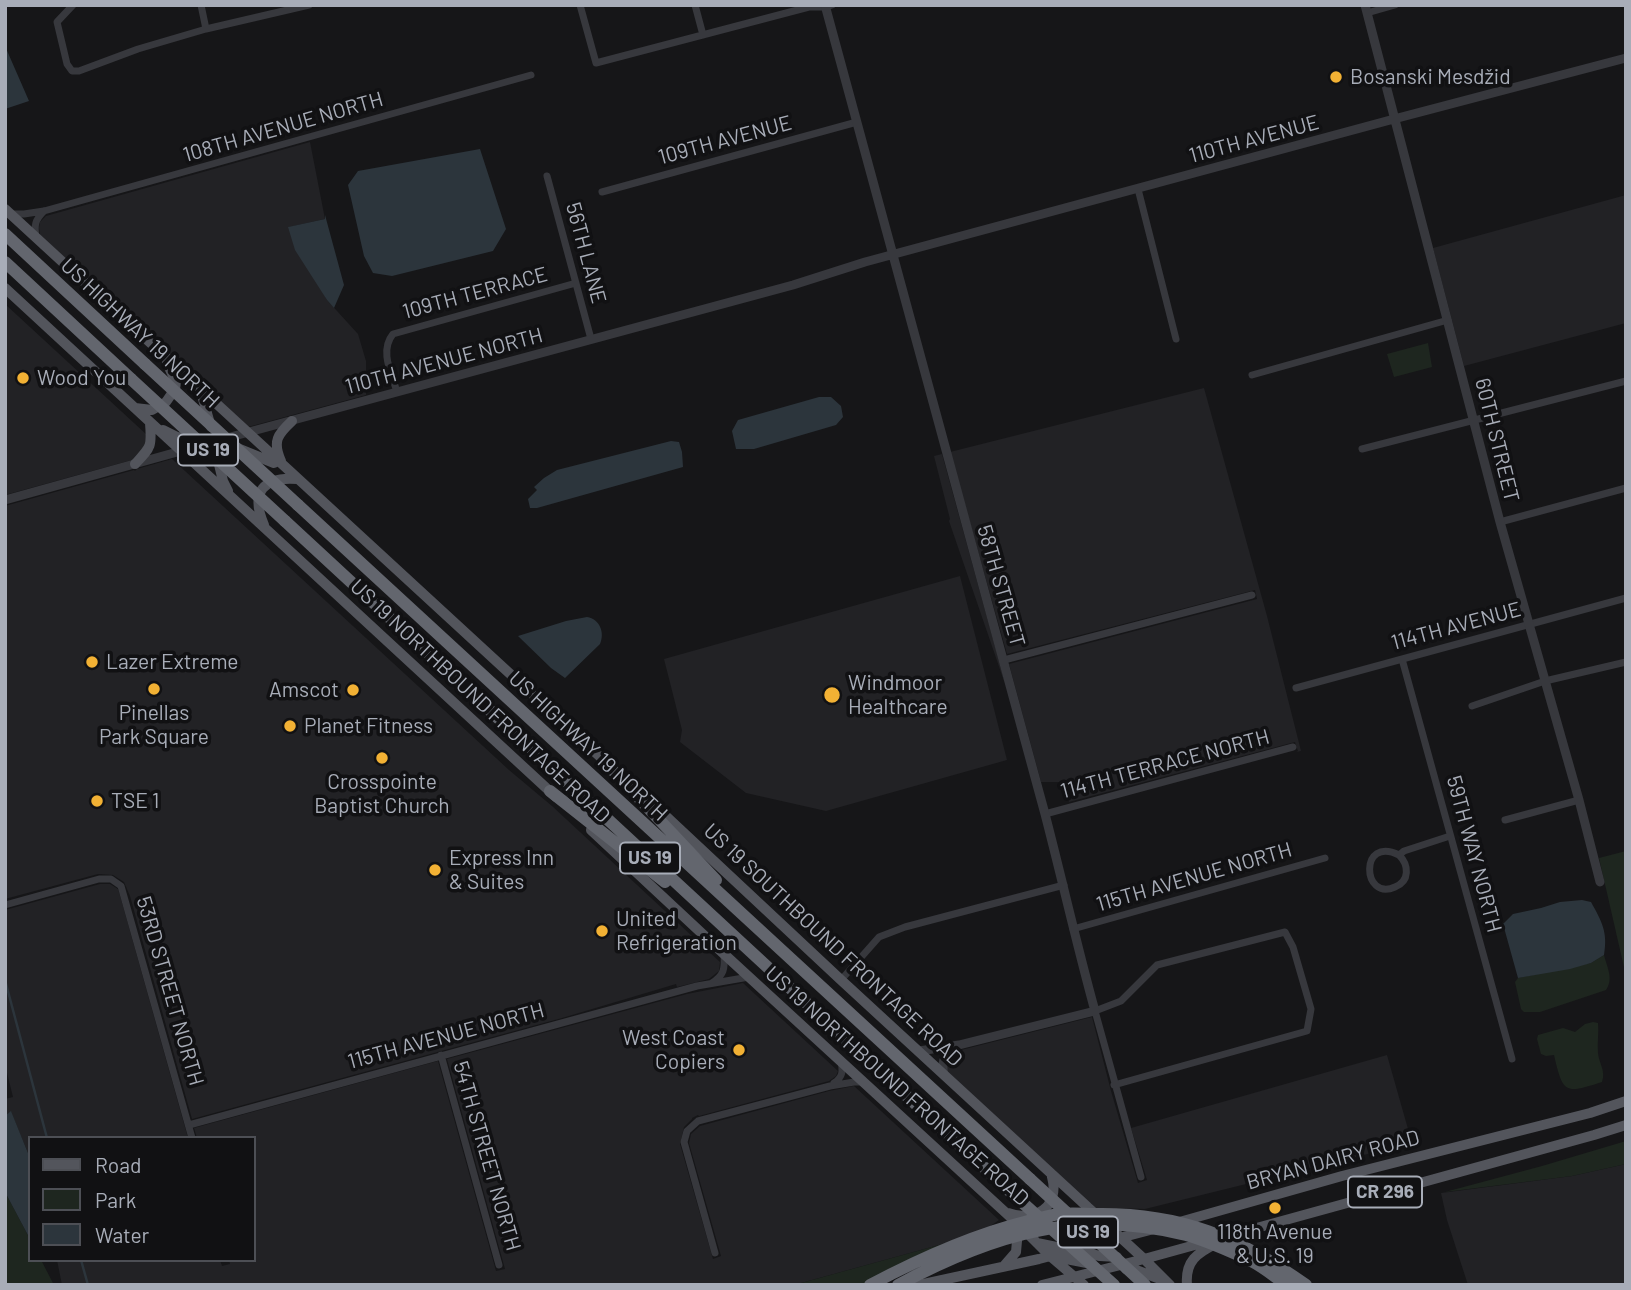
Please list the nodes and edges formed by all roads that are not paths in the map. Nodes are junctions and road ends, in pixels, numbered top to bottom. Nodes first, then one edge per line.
1 (73, 5) edge
2 (201, 5) edge
3 (309, 5) edge
4 (580, 5) edge
5 (695, 5) edge
6 (1395, 5) edge
7 (828, 6) edge
8 (281, 9) edge
9 (1366, 9) edge
10 (206, 29) junction
11 (703, 35) junction
12 (1626, 58) edge
13 (531, 75) dead end
14 (1394, 119) junction
15 (857, 122) junction
16 (547, 176) dead end
17 (1138, 189) junction
18 (602, 192) dead end
19 (44, 211) junction
20 (8, 212) edge
21 (5, 234) edge
22 (37, 238) junction
23 (892, 255) junction
24 (5, 262) edge
25 (576, 283) junction
26 (5, 288) edge
27 (1448, 320) junction
28 (1177, 339) dead end
29 (591, 340) junction
30 (160, 351) junction
31 (1252, 375) dead end
32 (1626, 381) edge
33 (200, 389) junction
34 (397, 392) junction
35 (135, 408) junction
36 (1474, 420) junction
37 (292, 421) junction
38 (150, 423) junction
39 (247, 433) junction
40 (214, 442) junction
41 (1362, 449) dead end
42 (180, 451) junction
43 (135, 464) junction
44 (284, 466) junction
45 (298, 479) junction
46 (1626, 488) edge
47 (230, 496) junction
48 (5, 500) edge
49 (1500, 522) junction
50 (266, 529) junction
51 (1252, 595) dead end
52 (1626, 598) edge
53 (1529, 624) junction
54 (1402, 659) junction
55 (1004, 660) junction
56 (1626, 662) edge
57 (1545, 681) junction
58 (1296, 688) dead end
59 (1472, 706) dead end
60 (1293, 747) dead end
61 (604, 761) junction
62 (550, 791) junction
63 (1579, 800) junction
64 (1045, 814) junction
65 (1505, 820) dead end
66 (1450, 836) junction
67 (1399, 855) junction
68 (1325, 858) dead end
69 (1600, 882) dead end
70 (1064, 885) junction
71 (5, 905) edge
72 (718, 921) junction
73 (1073, 929) junction
74 (770, 940) junction
75 (724, 954) junction
76 (749, 977) junction
77 (841, 980) junction
78 (712, 983) junction
79 (1095, 1011) junction
80 (959, 1045) junction
81 (919, 1051) junction
82 (441, 1055) junction
83 (1512, 1059) dead end
84 (841, 1060) junction
85 (944, 1075) junction
86 (864, 1082) junction
87 (1114, 1084) junction
88 (831, 1086) junction
89 (1626, 1101) edge
90 (189, 1125) junction
91 (1626, 1125) edge
92 (192, 1136) edge
93 (1052, 1176) junction
94 (1141, 1177) dead end
95 (1088, 1209) junction
96 (1005, 1212) junction
97 (1018, 1224) junction
98 (1244, 1231) junction
99 (1121, 1239) junction
100 (1037, 1243) junction
101 (715, 1253) dead end
102 (1083, 1253) junction
103 (1050, 1256) junction
104 (1144, 1259) junction
105 (1099, 1264) junction
106 (499, 1265) dead end
107 (1003, 1266) junction
108 (1111, 1267) junction
109 (1075, 1276) junction
110 (1168, 1283) edge
111 (870, 1285) edge
112 (898, 1285) edge
113 (919, 1285) edge
114 (1042, 1285) edge
115 (1084, 1285) edge
116 (1101, 1285) edge
117 (1114, 1285) edge
118 (1145, 1285) edge
119 (1187, 1285) edge
120 (1287, 1285) edge
121 (1306, 1285) edge

1 - 10 street
2 - 10 street
3 - 8 street
4 - 11 street
5 - 11 street
6 - 9 street
7 - 11 street
7 - 15 street, 58TH STREET
8 - 10 street
9 - 14 street, 60TH STREET
12 - 14 street, 110TH AVENUE
13 - 19 street, 108TH AVENUE NORTH
14 - 17 street, 110TH AVENUE
14 - 27 street, 60TH STREET
15 - 18 street, 109TH AVENUE
15 - 23 street, 58TH STREET
16 - 25 street, 56TH LANE
17 - 23 street, 110TH AVENUE
17 - 28 street
19 - 20 street, 108TH AVENUE NORTH
19 - 22 street
20 - 22 main road, US 19 SOUTHBOUND FRONTAGE ROAD
21 - 74 highway, US HIGHWAY 19 NORTH / US 19, bridge
22 - 30 main road, US 19 SOUTHBOUND FRONTAGE ROAD
23 - 29 street, 110TH AVENUE NORTH
23 - 55 street, 58TH STREET
24 - 72 highway, US HIGHWAY 19 NORTH / US 19, bridge
25 - 29 street, 56TH LANE
25 - 34 street, 109TH TERRACE
26 - 35 main road, US 19 NORTHBOUND FRONTAGE ROAD
27 - 31 street
27 - 36 street, 60TH STREET
29 - 34 street, 110TH AVENUE NORTH
30 - 33 main road, US 19 SOUTHBOUND FRONTAGE ROAD
30 - 35 main road
32 - 36 street
33 - 39 main road, US 19 SOUTHBOUND FRONTAGE ROAD
33 - 40 main road
34 - 37 street, 110TH AVENUE NORTH
35 - 38 main road, US 19 NORTHBOUND FRONTAGE ROAD
36 - 41 street
36 - 49 street, 60TH STREET
37 - 39 street, 110TH AVENUE NORTH
37 - 44 main road
38 - 40 main road
38 - 42 main road, US 19 NORTHBOUND FRONTAGE ROAD
38 - 43 main road
39 - 40 street, 110TH AVENUE NORTH
39 - 44 main road, US 19 SOUTHBOUND FRONTAGE ROAD
40 - 42 street, 110TH AVENUE NORTH
40 - 44 main road
40 - 47 main road
42 - 43 street, 110TH AVENUE NORTH
42 - 47 main road, US 19 NORTHBOUND FRONTAGE ROAD
43 - 48 street, 110TH AVENUE NORTH
44 - 45 main road, US 19 SOUTHBOUND FRONTAGE ROAD
45 - 50 main road
45 - 61 main road, US 19 SOUTHBOUND FRONTAGE ROAD
46 - 49 street
47 - 50 main road, US 19 NORTHBOUND FRONTAGE ROAD
49 - 53 street, 60TH STREET
50 - 62 main road, US 19 NORTHBOUND FRONTAGE ROAD
51 - 55 street
52 - 53 street, 114TH AVENUE
53 - 54 street, 114TH AVENUE
53 - 57 street, 60TH STREET
54 - 58 street, 114TH AVENUE
54 - 66 street, 59TH WAY NORTH
55 - 64 street, 58TH STREET
56 - 57 street
57 - 59 street
57 - 63 street, 60TH STREET
60 - 64 street, 114TH TERRACE NORTH
61 - 74 highway
61 - 77 main road, US 19 SOUTHBOUND FRONTAGE ROAD
62 - 72 highway
62 - 75 main road, US 19 NORTHBOUND FRONTAGE ROAD
63 - 65 street
63 - 69 street, 60TH STREET
64 - 70 street, 58TH STREET
66 - 67 street
66 - 83 street, 59TH WAY NORTH
67 - 67 street
68 - 73 street, 115TH AVENUE NORTH
70 - 73 street, 58TH STREET
70 - 77 street, 115TH AVENUE NORTH
71 - 90 street, 53RD STREET NORTH
72 - 117 highway, US HIGHWAY 19 NORTH / US 19, bridge
73 - 79 street, 58TH STREET
74 - 118 highway, US HIGHWAY 19 NORTH / US 19, bridge
75 - 76 main road, US 19 NORTHBOUND FRONTAGE ROAD
75 - 78 street
76 - 78 street, 115TH AVENUE NORTH
76 - 84 main road, US 19 NORTHBOUND FRONTAGE ROAD
77 - 81 main road, US 19 SOUTHBOUND FRONTAGE ROAD
78 - 82 street, 115TH AVENUE NORTH
79 - 80 street
79 - 87 street, 58TH STREET
79 - 87 street
80 - 81 street
80 - 85 street
81 - 85 main road, US 19 SOUTHBOUND FRONTAGE ROAD
82 - 90 street, 115TH AVENUE NORTH
82 - 106 street, 54TH STREET NORTH
84 - 86 main road, US 19 NORTHBOUND FRONTAGE ROAD
84 - 88 street
85 - 93 main road, US 19 SOUTHBOUND FRONTAGE ROAD
86 - 88 street
86 - 96 main road, US 19 NORTHBOUND FRONTAGE ROAD
87 - 94 street, 58TH STREET
88 - 101 street
89 - 99 main road, BRYAN DAIRY ROAD / CR 296
90 - 92 street, 53RD STREET NORTH
91 - 98 main road, BRYAN DAIRY ROAD / CR 296
93 - 95 main road, US 19 SOUTHBOUND FRONTAGE ROAD
93 - 96 main road
95 - 99 main road, US 19 SOUTHBOUND FRONTAGE ROAD
95 - 102 main road
96 - 97 main road, US 19 NORTHBOUND FRONTAGE ROAD
97 - 100 main road, US 19 NORTHBOUND FRONTAGE ROAD
97 - 107 main road
98 - 104 main road, BRYAN DAIRY ROAD / CR 296
98 - 119 main road
99 - 102 main road, BRYAN DAIRY ROAD / CR 296
99 - 104 main road, US 19 SOUTHBOUND FRONTAGE ROAD
99 - 105 main road
100 - 102 main road
100 - 103 main road, US 19 NORTHBOUND FRONTAGE ROAD
102 - 103 main road, BRYAN DAIRY ROAD / CR 296
102 - 105 main road
102 - 109 main road
103 - 107 main road, CR 296
103 - 109 main road, US 19 NORTHBOUND FRONTAGE ROAD
104 - 105 main road
104 - 108 main road, BRYAN DAIRY ROAD / CR 296
104 - 110 main road, US 19 SOUTHBOUND FRONTAGE ROAD
105 - 108 main road, BRYAN DAIRY ROAD / CR 296
105 - 109 main road, BRYAN DAIRY ROAD / CR 296
105 - 116 main road
107 - 113 main road, CR 296
108 - 110 main road
109 - 114 main road, CR 296
109 - 115 main road, US 19 NORTHBOUND FRONTAGE ROAD
111 - 121 highway, bridge
112 - 120 highway, bridge

